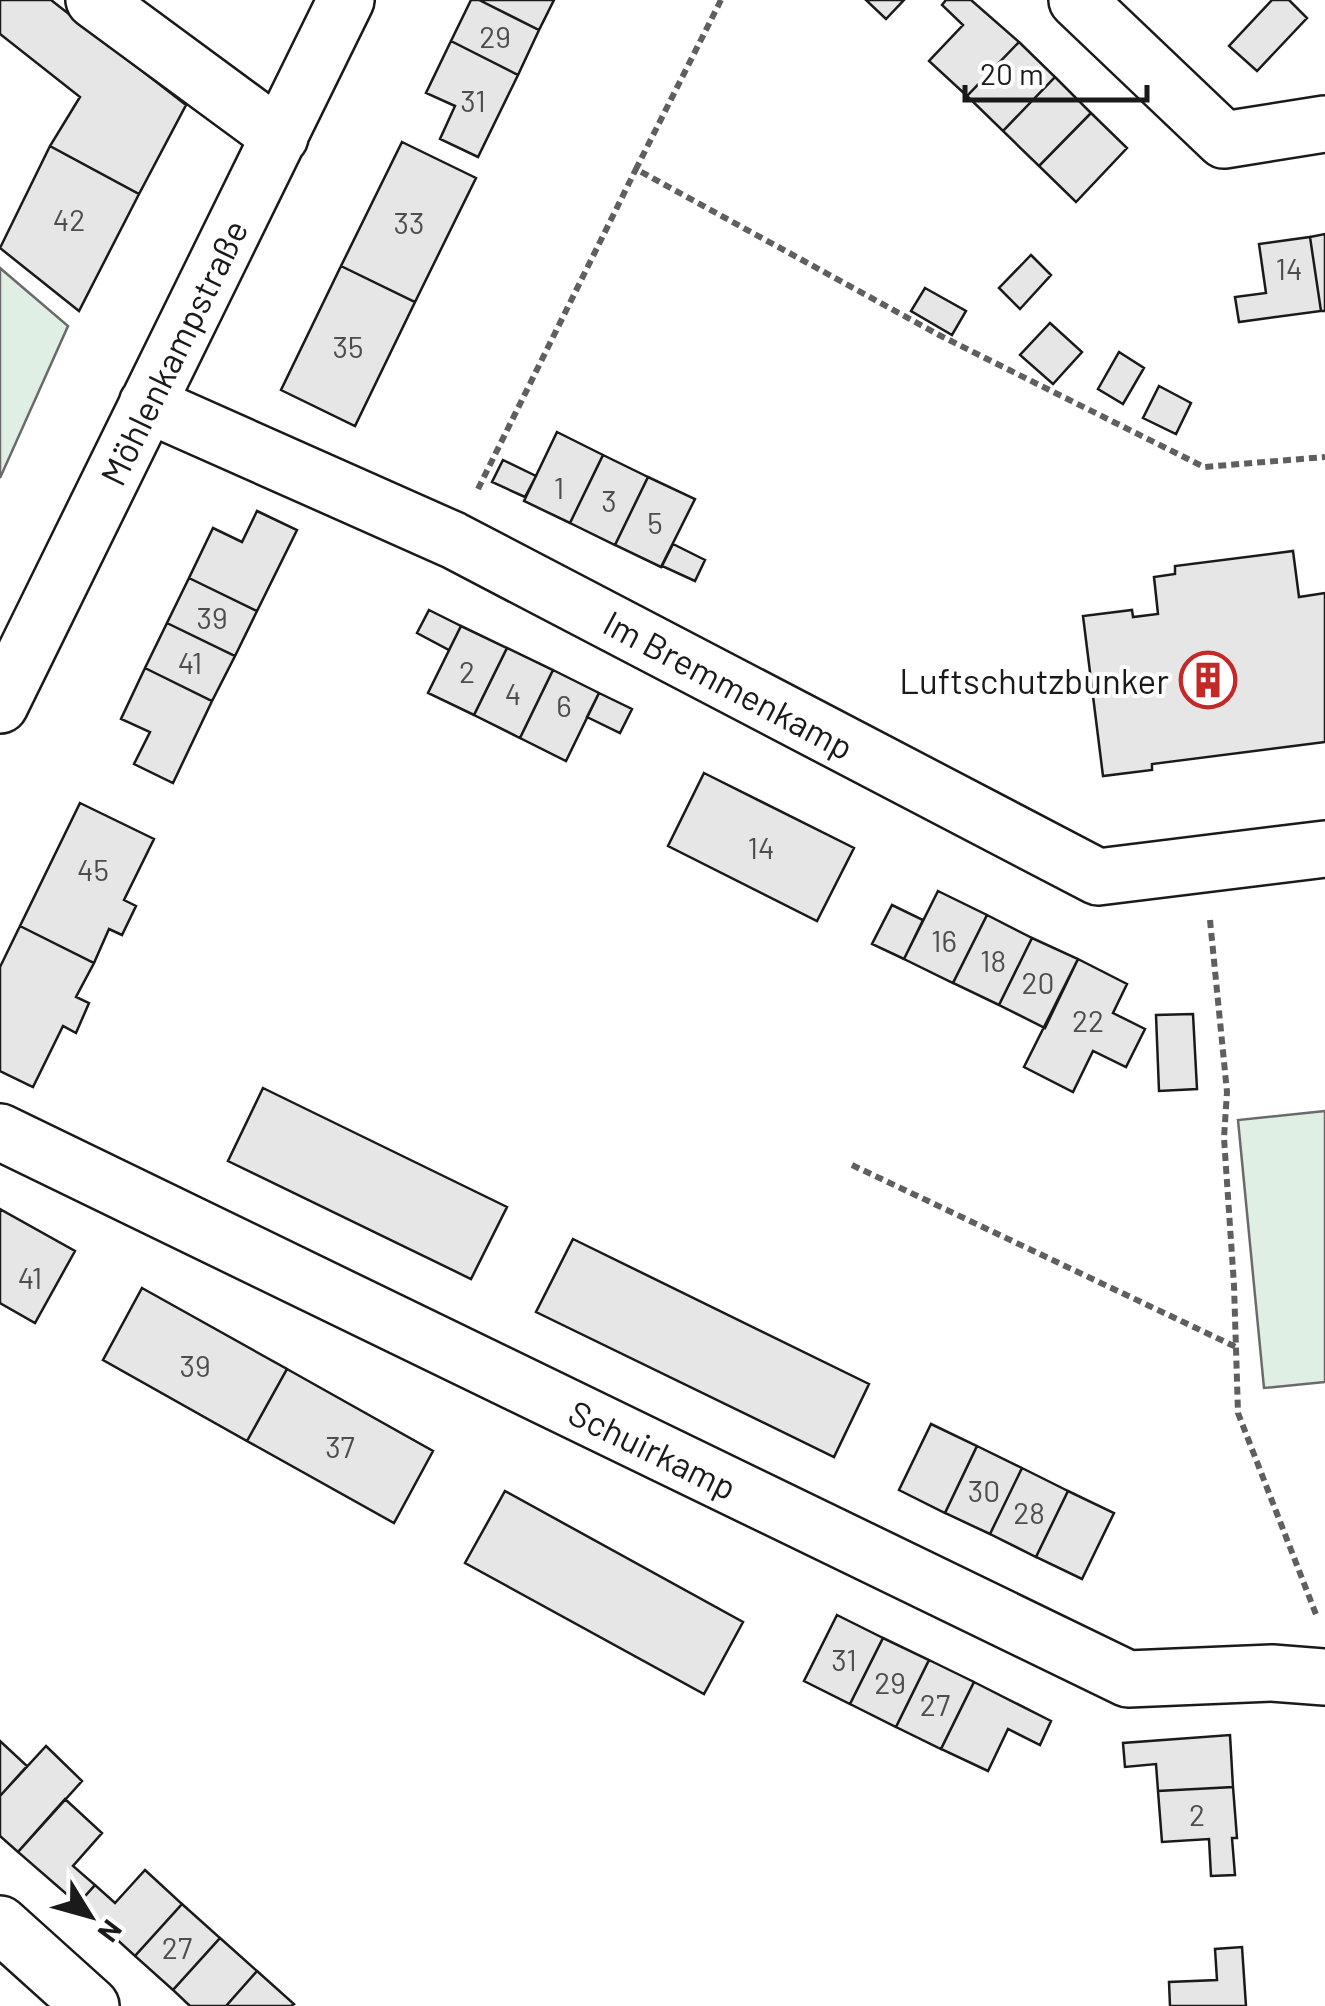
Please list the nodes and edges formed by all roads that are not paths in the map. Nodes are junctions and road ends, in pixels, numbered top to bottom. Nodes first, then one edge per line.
1 (94, 0) edge
2 (346, 0) edge
3 (1077, 0) edge
4 (1325, 124) edge
5 (280, 137) junction
6 (147, 404) junction
7 (0, 705) edge
8 (1325, 849) edge
9 (0, 1132) edge
10 (1325, 1677) edge
11 (0, 1924) edge
12 (91, 2006) edge

1 - 5 street
2 - 5 street, Möhlenkampstraße
3 - 4 street
5 - 6 street, Möhlenkampstraße
6 - 7 street, Möhlenkampstraße
6 - 8 street, Im Bremmenkamp
9 - 10 street, Schuirkamp
11 - 12 street

